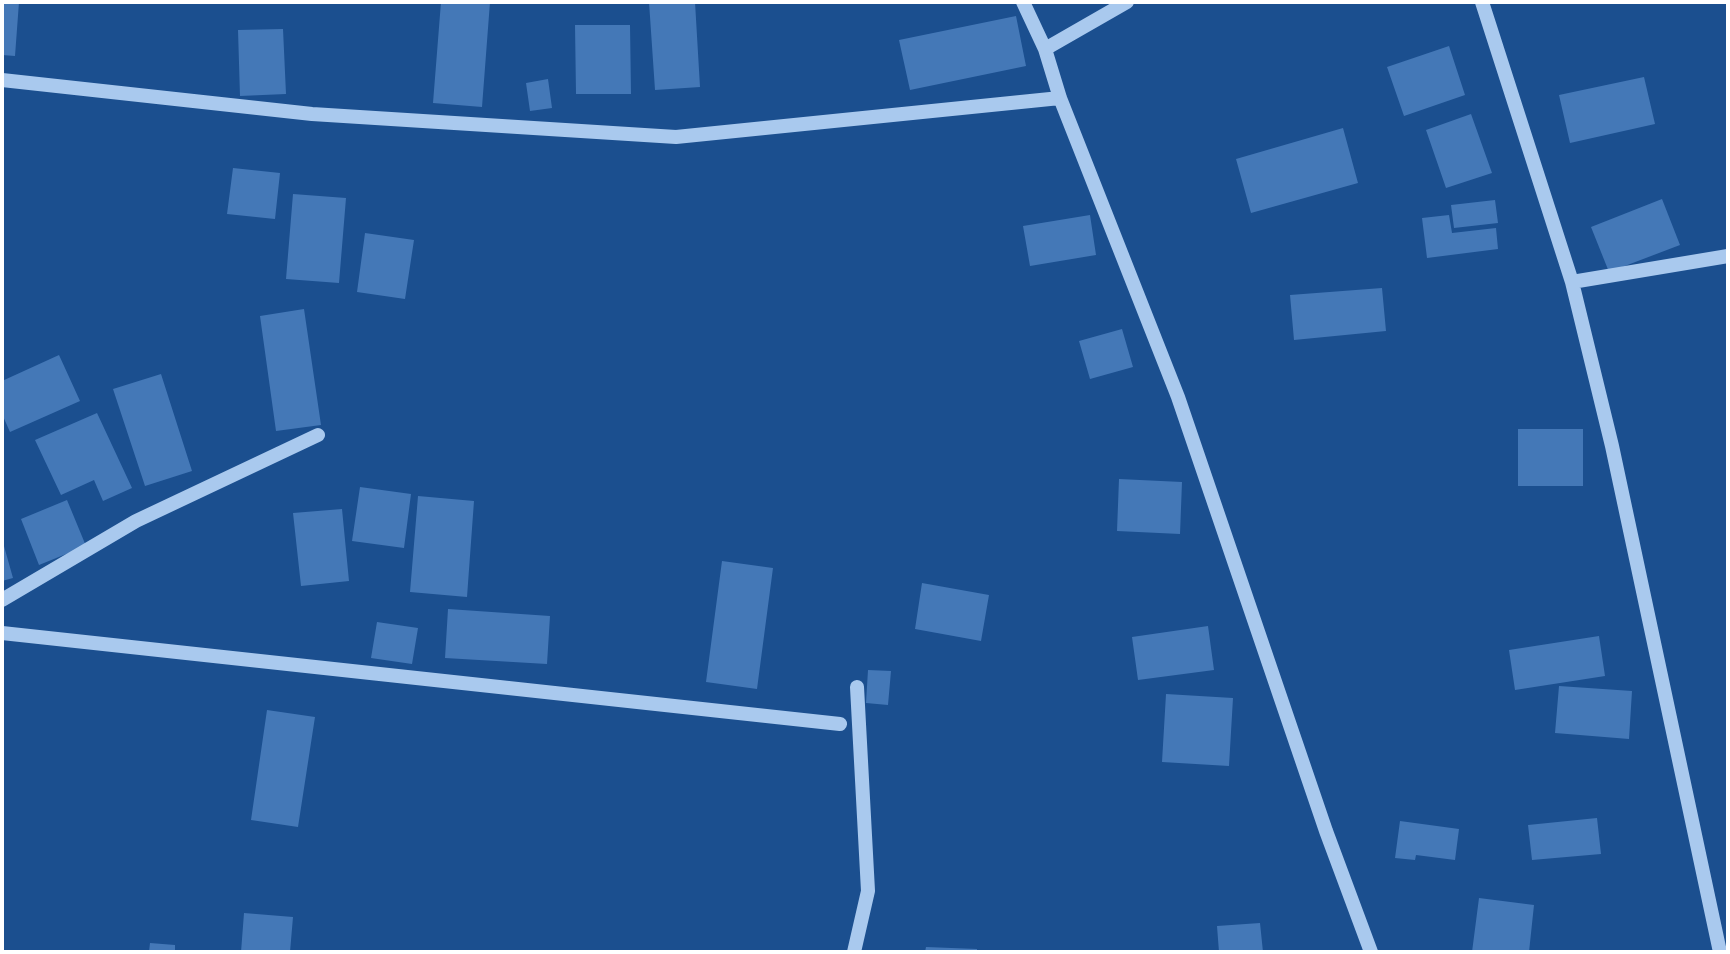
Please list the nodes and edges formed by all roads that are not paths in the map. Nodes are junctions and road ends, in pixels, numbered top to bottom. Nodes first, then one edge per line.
1 (1023, 2) edge
2 (1127, 2) edge
3 (1482, 2) edge
4 (1045, 49) junction
5 (2, 80) edge
6 (1060, 98) junction
7 (1728, 256) edge
8 (1572, 282) junction
9 (318, 435) dead end
10 (2, 600) edge
11 (2, 633) edge
12 (857, 687) dead end
13 (840, 724) dead end
14 (854, 952) edge
15 (1371, 952) edge
16 (1720, 952) edge

1 - 4 street
2 - 4 street
3 - 8 street
4 - 6 street
5 - 6 street
6 - 15 street
7 - 8 street
8 - 16 street
9 - 10 street
11 - 13 street
12 - 14 street

